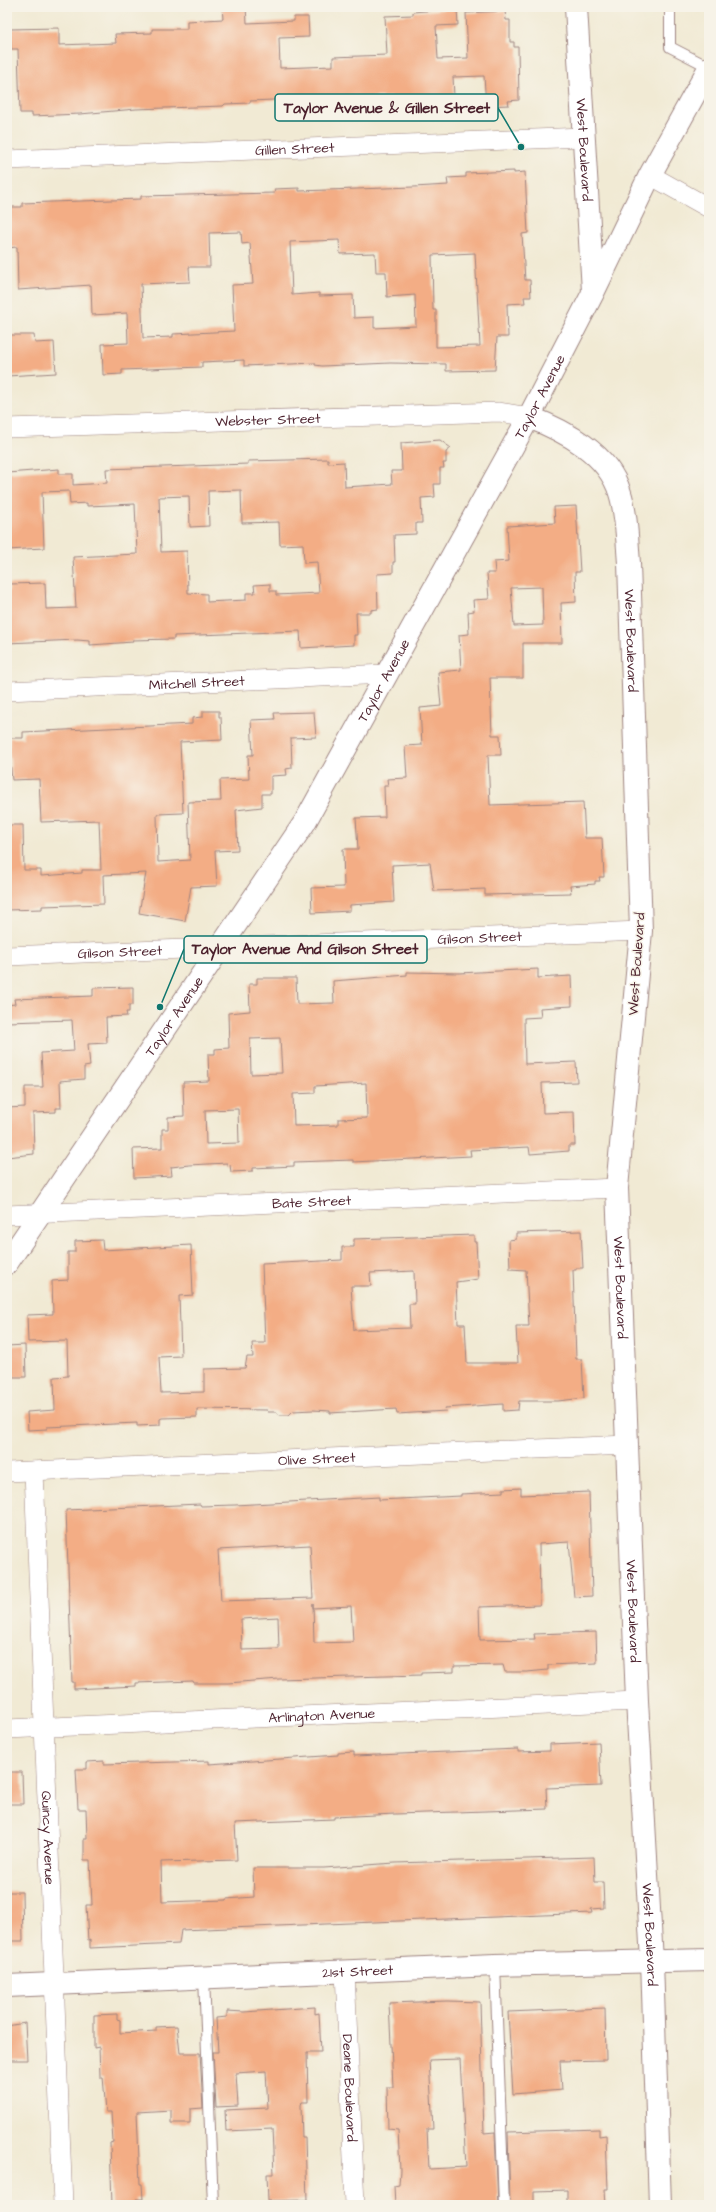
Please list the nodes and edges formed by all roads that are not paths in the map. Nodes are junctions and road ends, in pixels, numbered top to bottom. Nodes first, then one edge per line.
1 (576, 7) edge
2 (670, 7) edge
3 (709, 67) edge
4 (583, 137) junction
5 (7, 160) edge
6 (650, 175) junction
7 (709, 208) edge
8 (593, 293) junction
9 (529, 417) junction
10 (7, 428) edge
11 (386, 674) junction
12 (7, 691) edge
13 (641, 931) junction
14 (221, 947) junction
15 (7, 956) edge
16 (617, 1188) junction
17 (40, 1214) junction
18 (7, 1215) edge
19 (7, 1263) edge
20 (627, 1445) junction
21 (34, 1471) junction
22 (7, 1472) edge
23 (637, 1701) junction
24 (44, 1728) junction
25 (7, 1729) edge
26 (709, 1960) edge
27 (652, 1962) junction
28 (495, 1965) junction
29 (345, 1971) junction
30 (204, 1977) junction
31 (54, 1984) junction
32 (7, 1986) edge
33 (63, 2205) edge
34 (214, 2205) edge
35 (355, 2205) edge
36 (504, 2205) edge
37 (660, 2205) edge

1 - 4 street, West Boulevard
2 - 3 lane
3 - 6 street, Taylor Avenue
4 - 5 street, Gillen Street
4 - 8 street, West Boulevard
6 - 7 street
6 - 8 street, Taylor Avenue
8 - 9 street, Taylor Avenue
9 - 10 street, Webster Street
9 - 11 street, Taylor Avenue
9 - 13 street, West Boulevard
11 - 12 street, Mitchell Street
11 - 14 street, Taylor Avenue
13 - 14 street, Gilson Street
13 - 16 street, West Boulevard
14 - 15 street, Gilson Street
14 - 17 street, Taylor Avenue
16 - 17 street, Bate Street
16 - 20 street, West Boulevard
17 - 18 street, Bate Street
17 - 19 street, Taylor Avenue
20 - 21 street, Olive Street
20 - 23 street, West Boulevard
21 - 22 street, Olive Street
21 - 24 street, Quincy Avenue
23 - 24 street, Arlington Avenue
23 - 27 street, West Boulevard
24 - 25 street, Arlington Avenue
24 - 31 street, Quincy Avenue
26 - 27 street, 21st Street
27 - 28 street, 21st Street
27 - 37 street, West Boulevard
28 - 29 street, 21st Street
28 - 36 lane
29 - 30 street, 21st Street
29 - 35 street, Deane Boulevard
30 - 31 street, 21st Street
30 - 34 lane
31 - 32 street, 21st Street
31 - 33 street, Quincy Avenue

